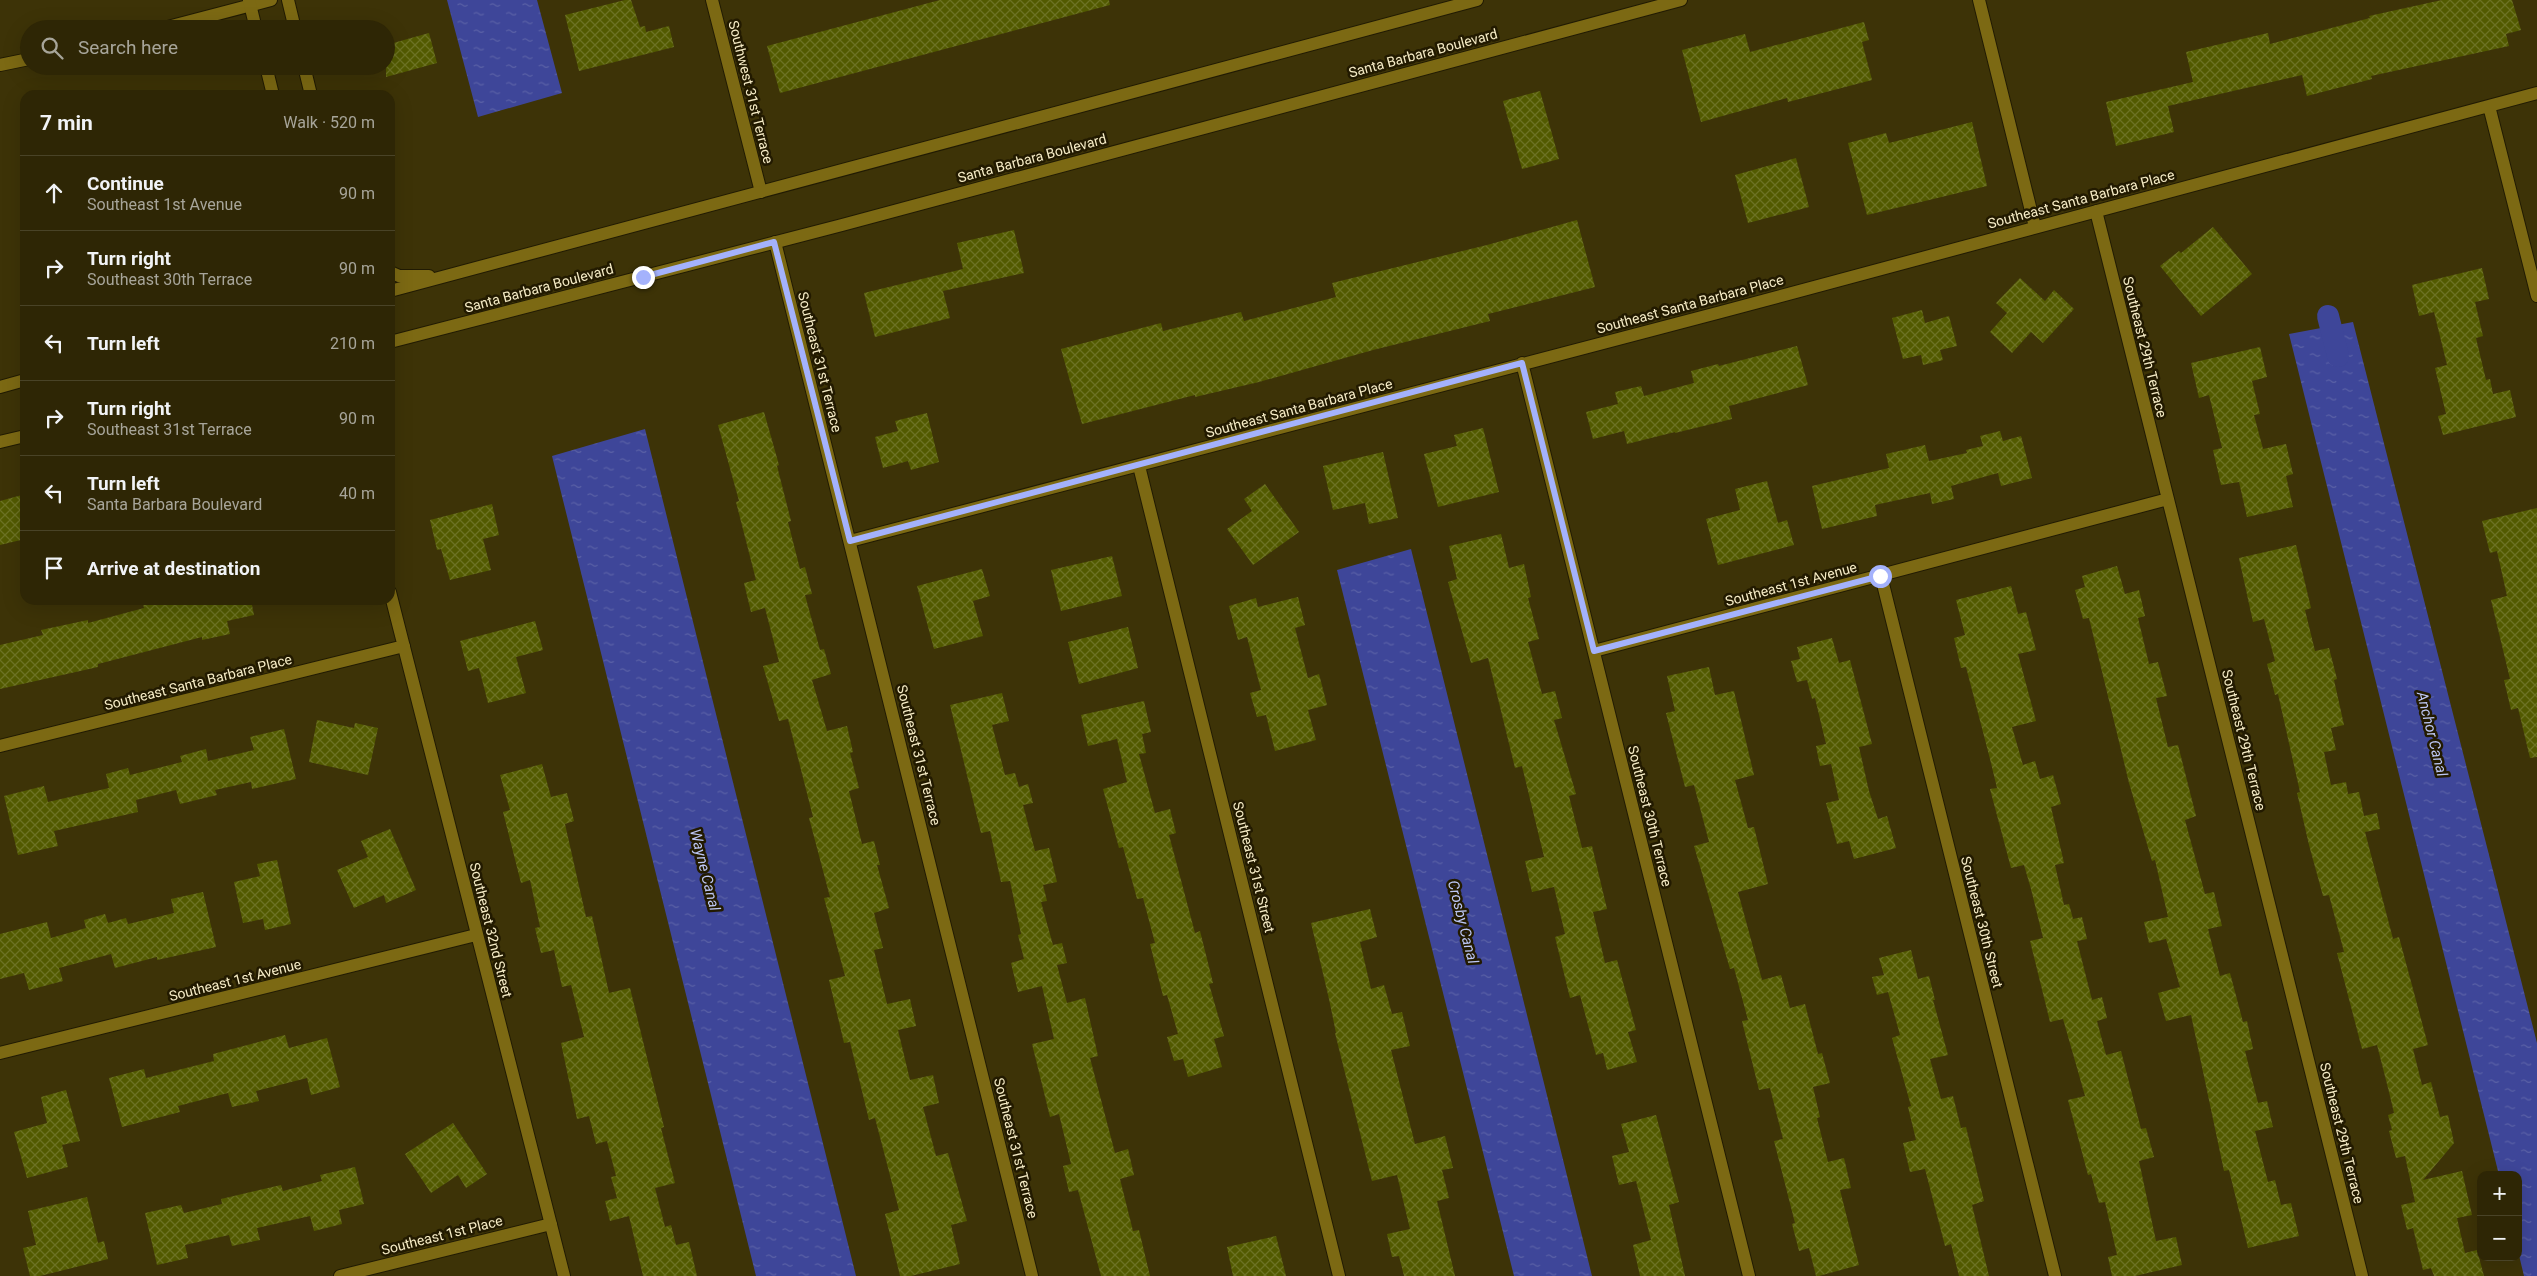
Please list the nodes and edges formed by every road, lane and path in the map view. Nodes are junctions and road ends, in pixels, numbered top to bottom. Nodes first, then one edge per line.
1 (271, 0) edge
2 (288, 0) edge
3 (712, 0) edge
4 (1477, 0) edge
5 (1681, 0) edge
6 (1979, 0) edge
7 (249, 3) edge
8 (191, 20) edge
9 (254, 20) edge
10 (293, 20) edge
11 (20, 61) edge
12 (0, 65) edge
13 (268, 75) edge
14 (306, 75) edge
15 (272, 90) edge
16 (310, 90) edge
17 (2537, 93) edge
18 (2489, 106) junction
19 (761, 192) junction
20 (2096, 211) junction
21 (2036, 227) junction
22 (774, 242) junction
23 (395, 274) edge
24 (446, 276) junction
25 (395, 290) edge
26 (2537, 296) edge
27 (395, 341) edge
28 (1522, 363) junction
29 (20, 381) edge
30 (0, 386) edge
31 (20, 437) edge
32 (0, 442) edge
33 (1139, 466) junction
34 (2168, 499) junction
35 (850, 541) junction
36 (1880, 576) junction
37 (393, 605) edge
38 (404, 646) junction
39 (1594, 651) junction
40 (0, 746) edge
41 (476, 934) junction
42 (0, 1053) edge
43 (551, 1224) junction
44 (340, 1276) edge
45 (564, 1276) edge
46 (1032, 1276) edge
47 (1339, 1276) edge
48 (1749, 1276) edge
49 (2055, 1276) edge
50 (2362, 1276) edge

1 - 7 street
2 - 10 street
3 - 19 street, Southwest 31st Terrace
4 - 19 street
5 - 22 street, Santa Barbara Boulevard
6 - 21 street
7 - 8 street
7 - 9 street
11 - 12 street
13 - 15 street
14 - 16 street
17 - 18 street, Southeast Santa Barbara Place
18 - 20 street, Southeast Santa Barbara Place
18 - 26 street
19 - 24 street
20 - 21 street, Southeast Santa Barbara Place
20 - 34 street, Southeast 29th Terrace
21 - 28 street, Southeast Santa Barbara Place
22 - 27 street, Santa Barbara Boulevard
22 - 35 street, Southeast 31st Terrace
23 - 24 street
24 - 25 street
28 - 33 street, Southeast Santa Barbara Place
28 - 39 street, Southeast 30th Terrace
29 - 30 street
31 - 32 street
33 - 35 street, Southeast Santa Barbara Place
33 - 47 street, Southeast 31st Street
34 - 36 street, Southeast 1st Avenue
34 - 50 street, Southeast 29th Terrace
35 - 46 street, Southeast 31st Terrace
36 - 39 street, Southeast 1st Avenue
36 - 49 street, Southeast 30th Street
37 - 38 street, Southeast 32nd Street
38 - 40 street, Southeast Santa Barbara Place
38 - 41 street, Southeast 32nd Street
39 - 48 street, Southeast 30th Terrace
41 - 42 street, Southeast 1st Avenue
41 - 43 street, Southeast 32nd Street
43 - 44 street, Southeast 1st Place
43 - 45 street, Southeast 32nd Street

